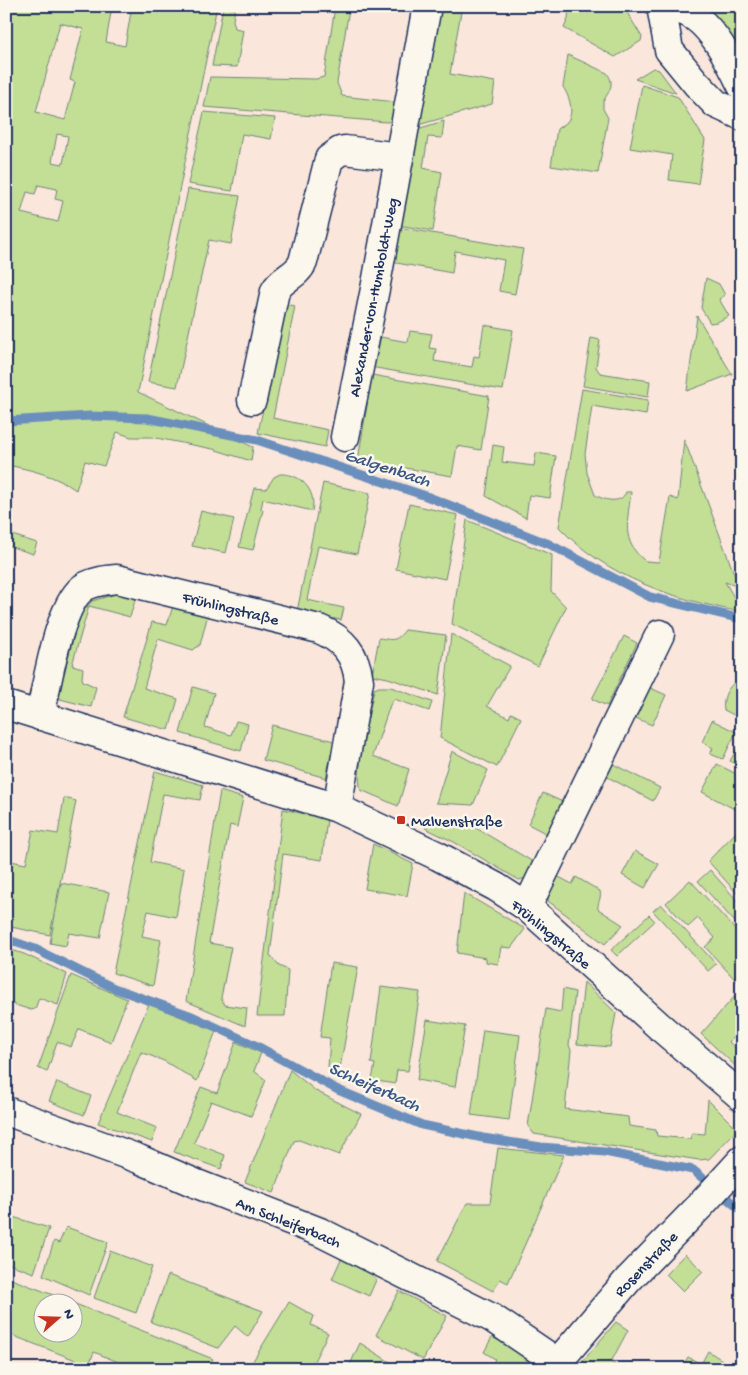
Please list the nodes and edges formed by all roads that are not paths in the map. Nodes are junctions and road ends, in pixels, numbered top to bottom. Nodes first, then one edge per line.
1 (427, 6) edge
2 (661, 6) edge
3 (669, 6) edge
4 (742, 86) edge
5 (742, 116) edge
6 (399, 157) junction
7 (252, 400) dead end
8 (345, 437) dead end
9 (660, 634) dead end
10 (6, 705) edge
11 (40, 716) junction
12 (337, 808) junction
13 (527, 908) junction
14 (742, 1096) edge
15 (6, 1111) edge
16 (738, 1165) edge
17 (554, 1365) edge

1 - 6 street, Alexander-von-Humboldt-Weg
2 - 5 street
3 - 4 street
6 - 7 street
6 - 8 street, Alexander-von-Humboldt-Weg
9 - 13 street
10 - 11 street, Frühlingstraße
11 - 12 street, Frühlingstraße
11 - 12 street, Frühlingstraße
12 - 13 street, Frühlingstraße
13 - 14 street, Frühlingstraße
15 - 17 street, Am Schleiferbach
16 - 17 street, Rosenstraße

